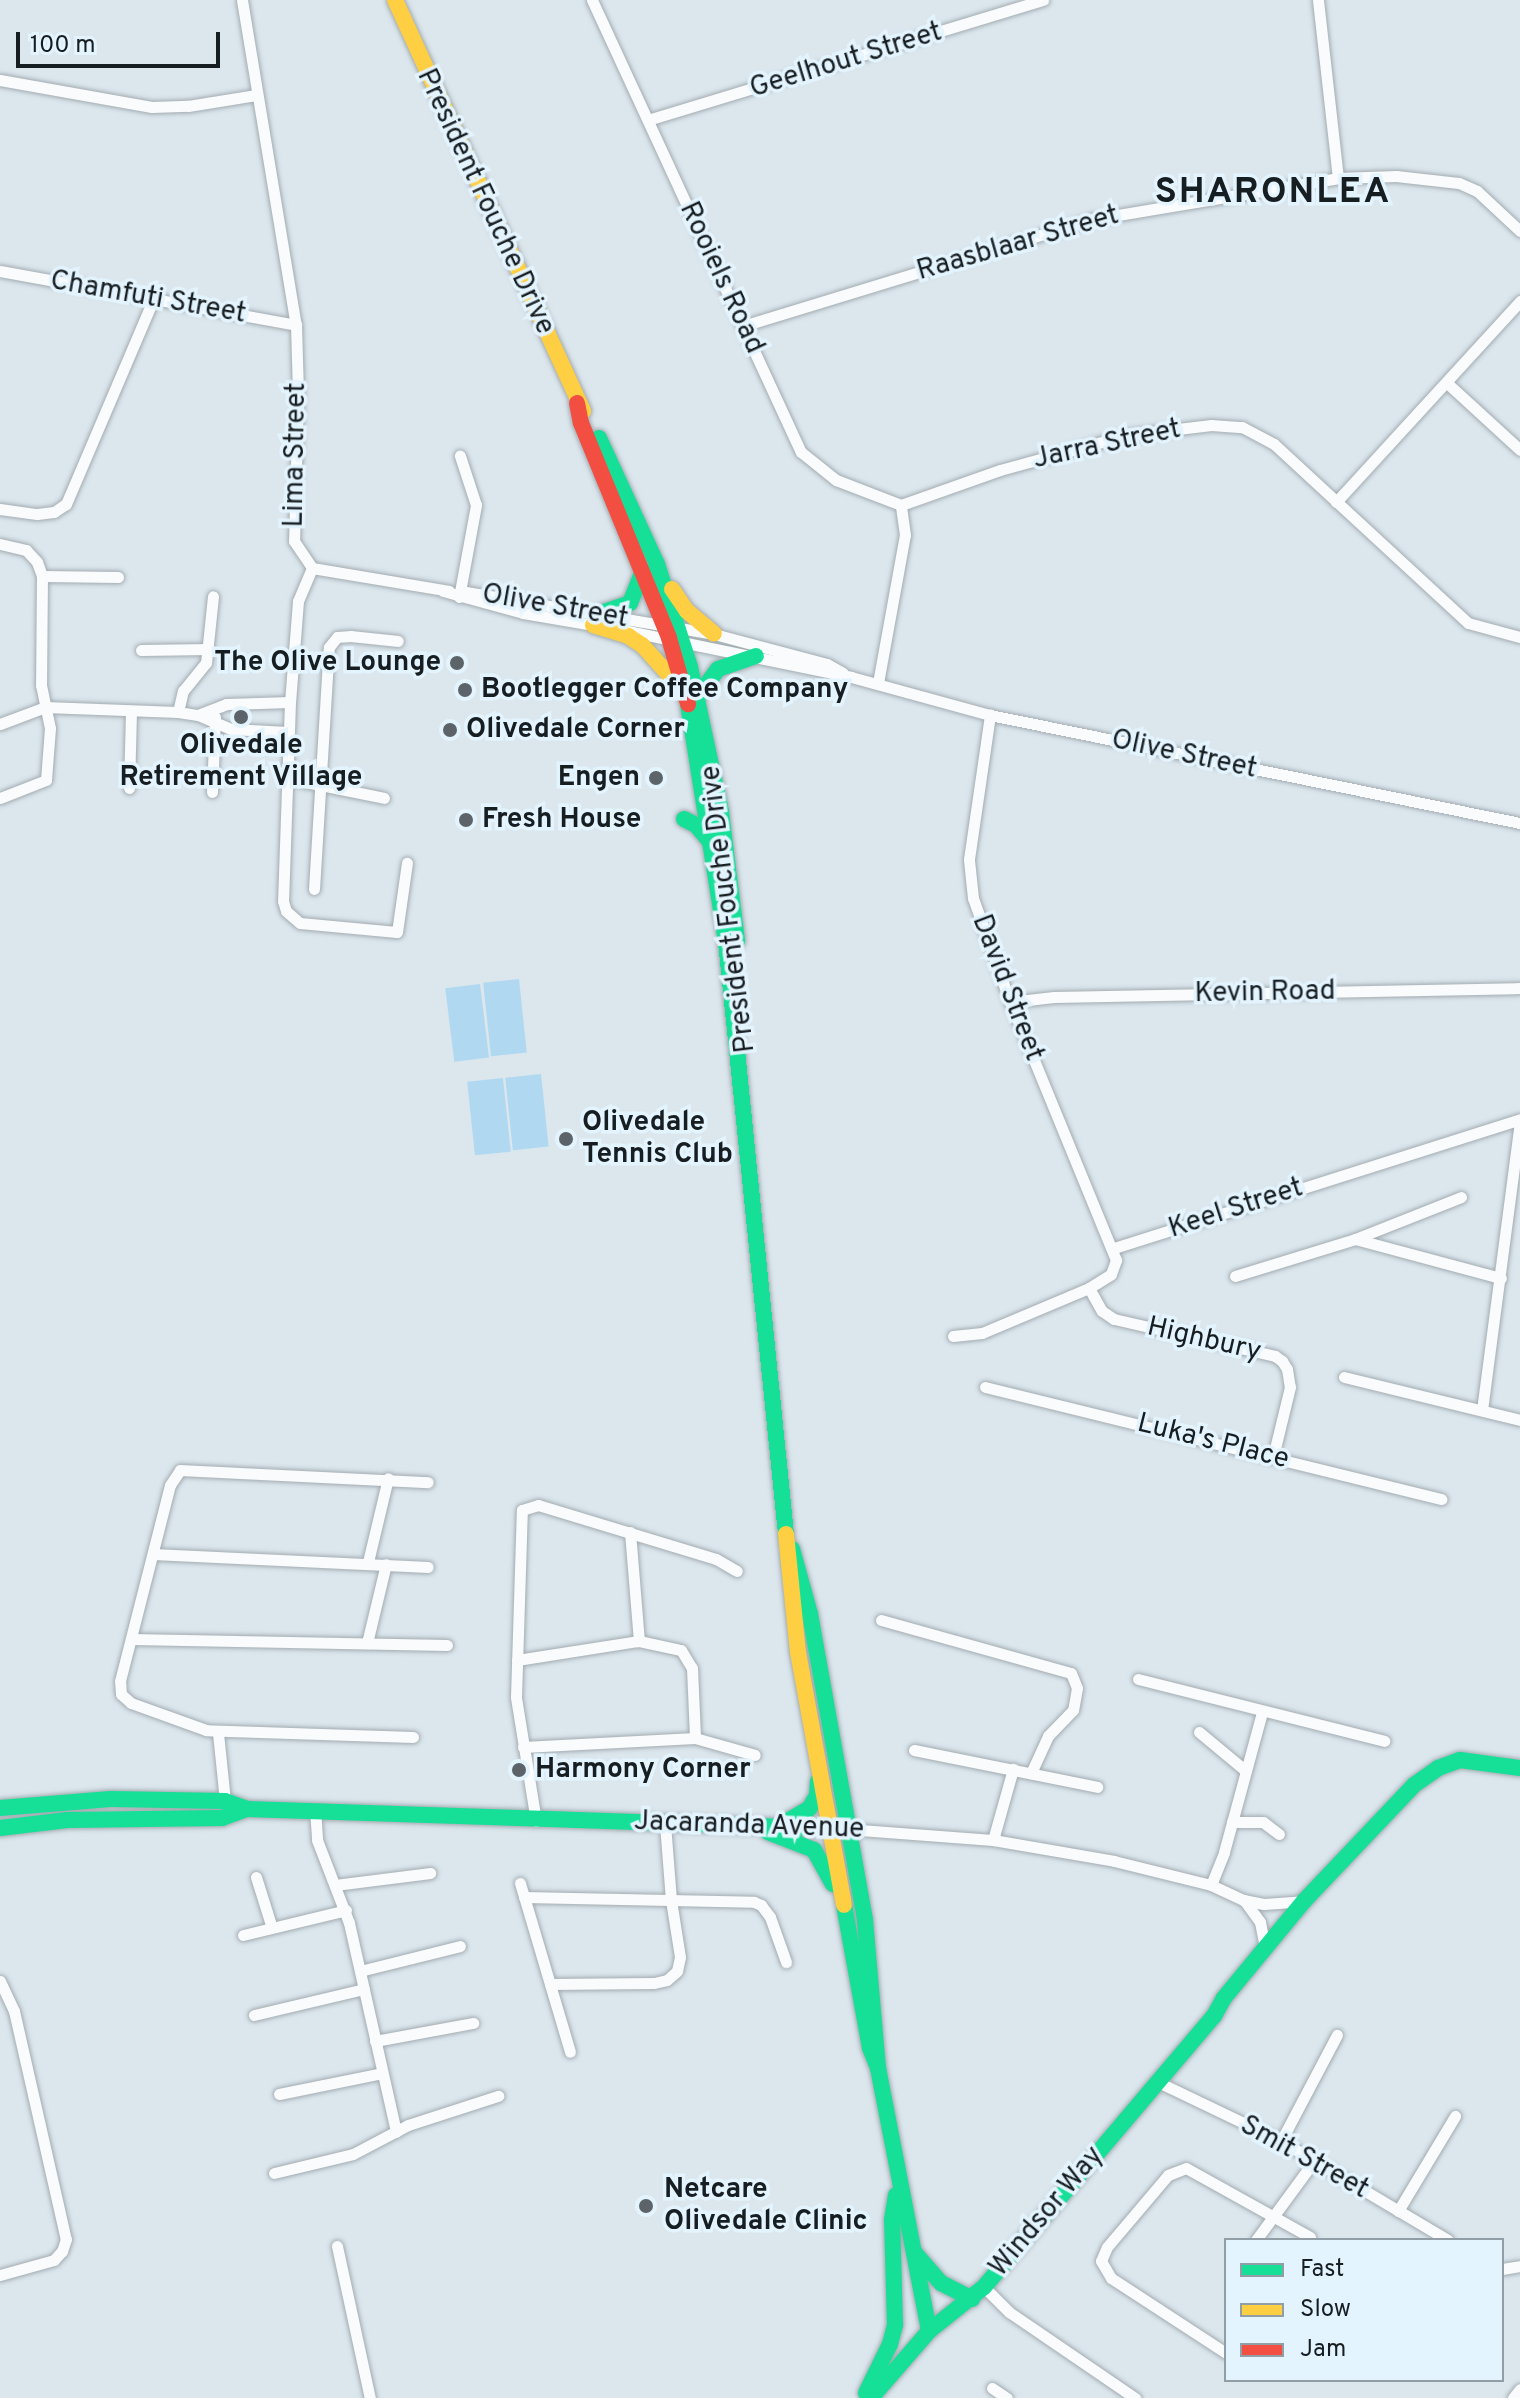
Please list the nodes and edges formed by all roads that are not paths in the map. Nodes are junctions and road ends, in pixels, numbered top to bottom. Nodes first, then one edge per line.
1 (242, 0) edge
2 (395, 0) edge
3 (592, 0) edge
4 (1043, 0) edge
5 (1318, 0) edge
6 (0, 80) edge
7 (256, 95) junction
8 (648, 120) junction
9 (1338, 178) junction
10 (1520, 231) edge
11 (0, 271) edge
12 (153, 300) junction
13 (1520, 301) edge
14 (296, 325) junction
15 (743, 326) junction
16 (1447, 383) junction
17 (1520, 450) edge
18 (460, 456) dead end
19 (1336, 502) junction
20 (901, 505) junction
21 (0, 509) edge
22 (0, 544) edge
23 (650, 567) junction
24 (312, 568) junction
25 (42, 576) junction
26 (118, 577) dead end
27 (459, 594) junction
28 (213, 596) dead end
29 (594, 620) junction
30 (674, 633) junction
31 (714, 634) junction
32 (1520, 637) edge
33 (398, 641) dead end
34 (209, 649) junction
35 (141, 650) dead end
36 (756, 656) junction
37 (851, 677) junction
38 (878, 683) junction
39 (692, 697) junction
40 (290, 702) junction
41 (45, 707) junction
42 (215, 708) junction
43 (131, 711) junction
44 (178, 712) junction
45 (198, 715) junction
46 (990, 715) junction
47 (215, 722) junction
48 (0, 724) edge
49 (288, 732) junction
50 (286, 778) junction
51 (318, 784) junction
52 (129, 788) dead end
53 (212, 792) dead end
54 (0, 798) edge
55 (384, 798) dead end
56 (684, 819) dead end
57 (1520, 823) edge
58 (712, 844) junction
59 (407, 863) dead end
60 (314, 889) dead end
61 (1520, 988) edge
62 (1010, 1002) junction
63 (1520, 1120) edge
64 (1518, 1145) edge
65 (1515, 1196) edge
66 (1461, 1197) dead end
67 (1355, 1239) junction
68 (1114, 1248) junction
69 (1235, 1276) dead end
70 (1501, 1278) junction
71 (1089, 1288) junction
72 (763, 1297) junction
73 (953, 1336) dead end
74 (1344, 1377) dead end
75 (985, 1387) dead end
76 (1482, 1410) junction
77 (1520, 1420) edge
78 (1273, 1457) junction
79 (388, 1478) junction
80 (428, 1482) dead end
81 (1441, 1499) dead end
82 (630, 1532) junction
83 (789, 1540) junction
84 (153, 1554) junction
85 (368, 1562) junction
86 (386, 1564) junction
87 (428, 1567) dead end
88 (737, 1571) dead end
89 (881, 1620) dead end
90 (131, 1639) junction
91 (639, 1641) junction
92 (367, 1643) junction
93 (447, 1645) dead end
94 (517, 1660) junction
95 (1138, 1679) dead end
96 (1262, 1712) junction
97 (1199, 1732) dead end
98 (218, 1733) junction
99 (413, 1737) dead end
100 (695, 1738) junction
101 (1384, 1741) dead end
102 (523, 1747) junction
103 (914, 1750) dead end
104 (816, 1753) junction
105 (755, 1755) dead end
106 (1520, 1768) edge
107 (1013, 1769) junction
108 (1246, 1771) junction
109 (1031, 1773) junction
110 (1097, 1787) dead end
111 (0, 1798) edge
112 (225, 1801) junction
113 (19, 1806) junction
114 (0, 1808) edge
115 (247, 1809) junction
116 (315, 1809) junction
117 (536, 1821) junction
118 (1232, 1822) junction
119 (665, 1824) junction
120 (747, 1826) junction
121 (777, 1826) junction
122 (0, 1828) edge
123 (838, 1828) junction
124 (1370, 1833) junction
125 (1279, 1834) dead end
126 (993, 1840) junction
127 (430, 1873) dead end
128 (256, 1877) dead end
129 (520, 1883) dead end
130 (335, 1885) junction
131 (1211, 1885) junction
132 (524, 1897) junction
133 (671, 1900) junction
134 (1243, 1900) junction
135 (1304, 1901) junction
136 (346, 1910) junction
137 (847, 1923) junction
138 (272, 1928) junction
139 (243, 1935) dead end
140 (460, 1946) dead end
141 (1265, 1947) junction
142 (786, 1962) dead end
143 (360, 1971) junction
144 (0, 1981) edge
145 (550, 1984) junction
146 (364, 1989) junction
147 (254, 2015) dead end
148 (1214, 2016) junction
149 (473, 2023) dead end
150 (1337, 2035) dead end
151 (375, 2041) junction
152 (570, 2052) dead end
153 (878, 2068) junction
154 (382, 2073) junction
155 (1158, 2082) junction
156 (279, 2094) dead end
157 (498, 2096) dead end
158 (1455, 2116) dead end
159 (396, 2132) junction
160 (1281, 2141) junction
161 (1314, 2161) junction
162 (274, 2173) dead end
163 (899, 2185) junction
164 (1398, 2211) junction
165 (1276, 2217) junction
166 (1310, 2237) dead end
167 (1258, 2238) edge
168 (1445, 2238) edge
169 (337, 2246) dead end
170 (910, 2247) junction
171 (0, 2275) edge
172 (978, 2293) junction
173 (929, 2331) junction
174 (1224, 2352) edge
175 (992, 2388) dead end
176 (1520, 2389) edge
177 (370, 2398) edge
178 (863, 2398) edge
179 (871, 2398) edge
180 (1007, 2398) edge
181 (1135, 2398) edge
182 (1513, 2398) edge

1 - 7 street, Lima Street
2 - 23 street, President Fouche Drive
3 - 8 street, Rooiels Road
4 - 8 street, Geelhout Street
5 - 9 street
6 - 7 street
7 - 14 street, Lima Street
8 - 15 street, Rooiels Road
9 - 10 street, Raasblaar Street
9 - 15 street, Raasblaar Street
11 - 12 street, Chamfuti Street
12 - 14 street, Chamfuti Street
12 - 21 street
13 - 16 street
14 - 24 street, Lima Street
15 - 20 street, Rooiels Road
16 - 17 street
16 - 19 street
18 - 27 street
19 - 20 street, Jarra Street
19 - 32 street, Jarra Street
20 - 38 street
22 - 25 street
23 - 29 street
23 - 30 street, President Fouche Drive
23 - 31 street
24 - 27 street, Olive Street
24 - 40 street, Lima Street
25 - 26 street
25 - 41 street
27 - 29 street, Olive Street
28 - 34 street
29 - 30 street, Olive Street
29 - 39 street
30 - 31 street, Olive Street
30 - 36 street, Olive Street
30 - 39 street, President Fouche Drive
31 - 37 street, Olive Street
33 - 51 street
34 - 35 street
34 - 44 street
36 - 37 street, Olive Street
36 - 39 street
37 - 38 street, Olive Street
38 - 46 street, Olive Street
39 - 58 street, President Fouche Drive
39 - 72 street, President Fouche Drive
40 - 42 street
40 - 49 street, Lima Street
41 - 43 street
41 - 48 street
41 - 54 street
42 - 45 street
42 - 47 street
43 - 44 street
43 - 52 street
44 - 45 street
45 - 47 street
46 - 57 street, Olive Street
46 - 62 street, David Street
47 - 49 street
47 - 53 street
49 - 50 street, Lima Street
50 - 51 street
50 - 59 street, Lima Street
51 - 55 street
51 - 60 street
56 - 58 street
58 - 72 street, President Fouche Drive
61 - 62 street, Kevin Road
62 - 68 street, David Street
63 - 64 street
63 - 68 street, Keel Street
64 - 65 street
65 - 70 street
66 - 67 street
67 - 69 street
67 - 70 street
68 - 71 street
70 - 76 street
71 - 73 street
71 - 78 street, Highbury
72 - 83 street, President Fouche Drive
74 - 76 street
75 - 78 street, Luka's Place
76 - 77 street
78 - 81 street, Luka's Place
79 - 80 street
79 - 84 street
79 - 85 street
82 - 88 street
82 - 91 street
82 - 94 street
83 - 104 street, President Fouche Drive
83 - 123 street, President Fouche Drive
84 - 85 street
84 - 90 street
85 - 86 street
86 - 87 street
86 - 92 street
89 - 109 street
90 - 92 street
90 - 98 street
91 - 94 street
91 - 100 street
92 - 93 street
94 - 102 street
95 - 96 street
96 - 101 street
96 - 108 street
97 - 108 street
98 - 99 street
98 - 112 street
100 - 102 street
100 - 105 street
102 - 117 street
103 - 107 street
104 - 121 street
104 - 123 street, President Fouche Drive
106 - 124 street, Windsor Way
107 - 109 street
107 - 126 street
108 - 118 street
109 - 110 street
111 - 113 street
112 - 113 street, Jacaranda Avenue
112 - 115 street, Jacaranda Avenue
113 - 114 street, Jacaranda Avenue
115 - 116 street, Jacaranda Avenue
115 - 122 street, Jacaranda Avenue
116 - 117 street, Jacaranda Avenue
116 - 130 street
117 - 119 street, Jacaranda Avenue
118 - 125 street
118 - 131 street
119 - 120 street, Jacaranda Avenue
119 - 133 street
120 - 121 street, Jacaranda Avenue
120 - 137 street
121 - 123 street, Jacaranda Avenue
123 - 126 street, Jacaranda Avenue
123 - 137 street, President Fouche Drive
123 - 153 street, President Fouche Drive
124 - 135 street, Windsor Way
124 - 148 street, Windsor Way
126 - 131 street, Jacaranda Avenue
127 - 130 street
128 - 138 street
129 - 132 street
130 - 136 street
131 - 134 street, Jacaranda Avenue
132 - 133 street
132 - 145 street
133 - 142 street
133 - 145 street
134 - 135 street, Jacaranda Avenue
134 - 141 street
135 - 141 street, Windsor Way
136 - 138 street
136 - 143 street
137 - 153 street, President Fouche Drive
138 - 139 street
140 - 143 street
141 - 148 street, Windsor Way
143 - 146 street
144 - 171 street
145 - 152 street
146 - 147 street
146 - 151 street
148 - 155 street, Windsor Way
149 - 151 street
150 - 160 street
151 - 154 street
153 - 163 street, President Fouche Drive
154 - 156 street
154 - 159 street
155 - 160 street, Smit Street
155 - 172 street, Windsor Way
157 - 159 street
158 - 164 street
159 - 162 street
160 - 161 street, Smit Street
161 - 164 street, Smit Street
161 - 165 street
163 - 170 street, President Fouche Drive
163 - 178 street
164 - 168 street, Smit Street
165 - 166 street
165 - 167 street
165 - 174 street
169 - 177 street
170 - 172 street
170 - 173 street, President Fouche Drive
172 - 173 street, Windsor Way
172 - 181 street
173 - 179 street, Windsor Way
175 - 180 street
176 - 182 street

